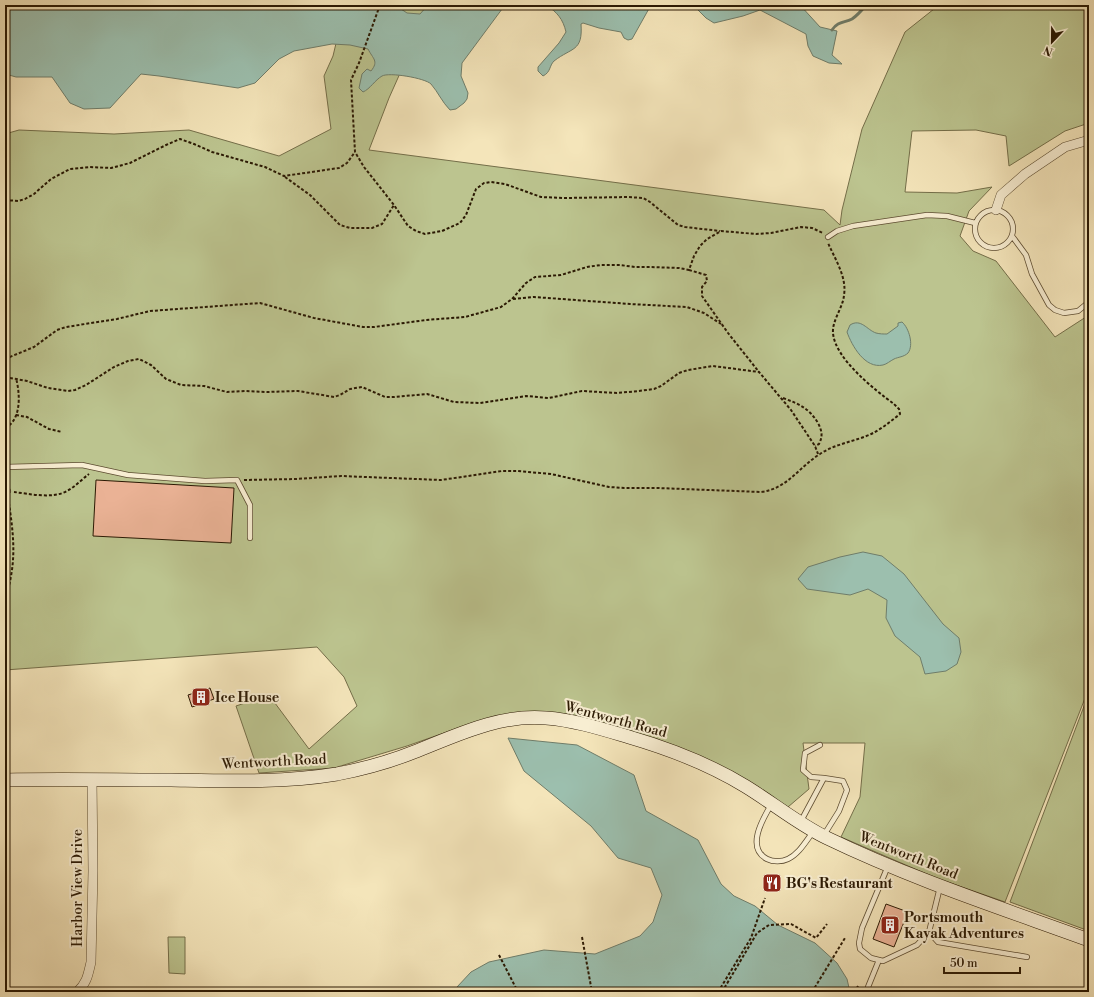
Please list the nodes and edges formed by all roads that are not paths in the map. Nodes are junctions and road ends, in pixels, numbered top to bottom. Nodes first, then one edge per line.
1 (1089, 140) edge
2 (996, 210) junction
3 (975, 223) junction
4 (1012, 236) junction
5 (828, 237) road end
6 (1089, 302) edge
7 (5, 467) edge
8 (5, 485) edge
9 (8, 491) road end
10 (250, 538) dead end
11 (820, 745) dead end
12 (824, 778) junction
13 (92, 779) junction
14 (5, 780) edge
15 (772, 803) junction
16 (800, 822) junction
17 (819, 834) junction
18 (888, 865) junction
19 (941, 886) junction
20 (929, 932) junction
21 (1089, 940) edge
22 (1027, 957) dead end
23 (879, 960) junction
24 (77, 992) edge
25 (866, 992) edge

1 - 2 street
2 - 3 lane
2 - 4 lane
3 - 4 lane
3 - 5 lane
4 - 6 lane
7 - 10 lane
8 - 9 lane
11 - 12 lane
12 - 16 lane
12 - 17 lane
13 - 14 main road, Wentworth Road
13 - 15 main road, Wentworth Road
13 - 24 street, Harbor View Drive
15 - 16 main road, Wentworth Road
15 - 17 lane
16 - 17 main road, Wentworth Road
17 - 18 main road, Wentworth Road
18 - 19 main road, Wentworth Road
18 - 23 lane
19 - 20 lane
19 - 21 main road, Wentworth Road
20 - 22 lane
20 - 23 lane
23 - 25 lane

